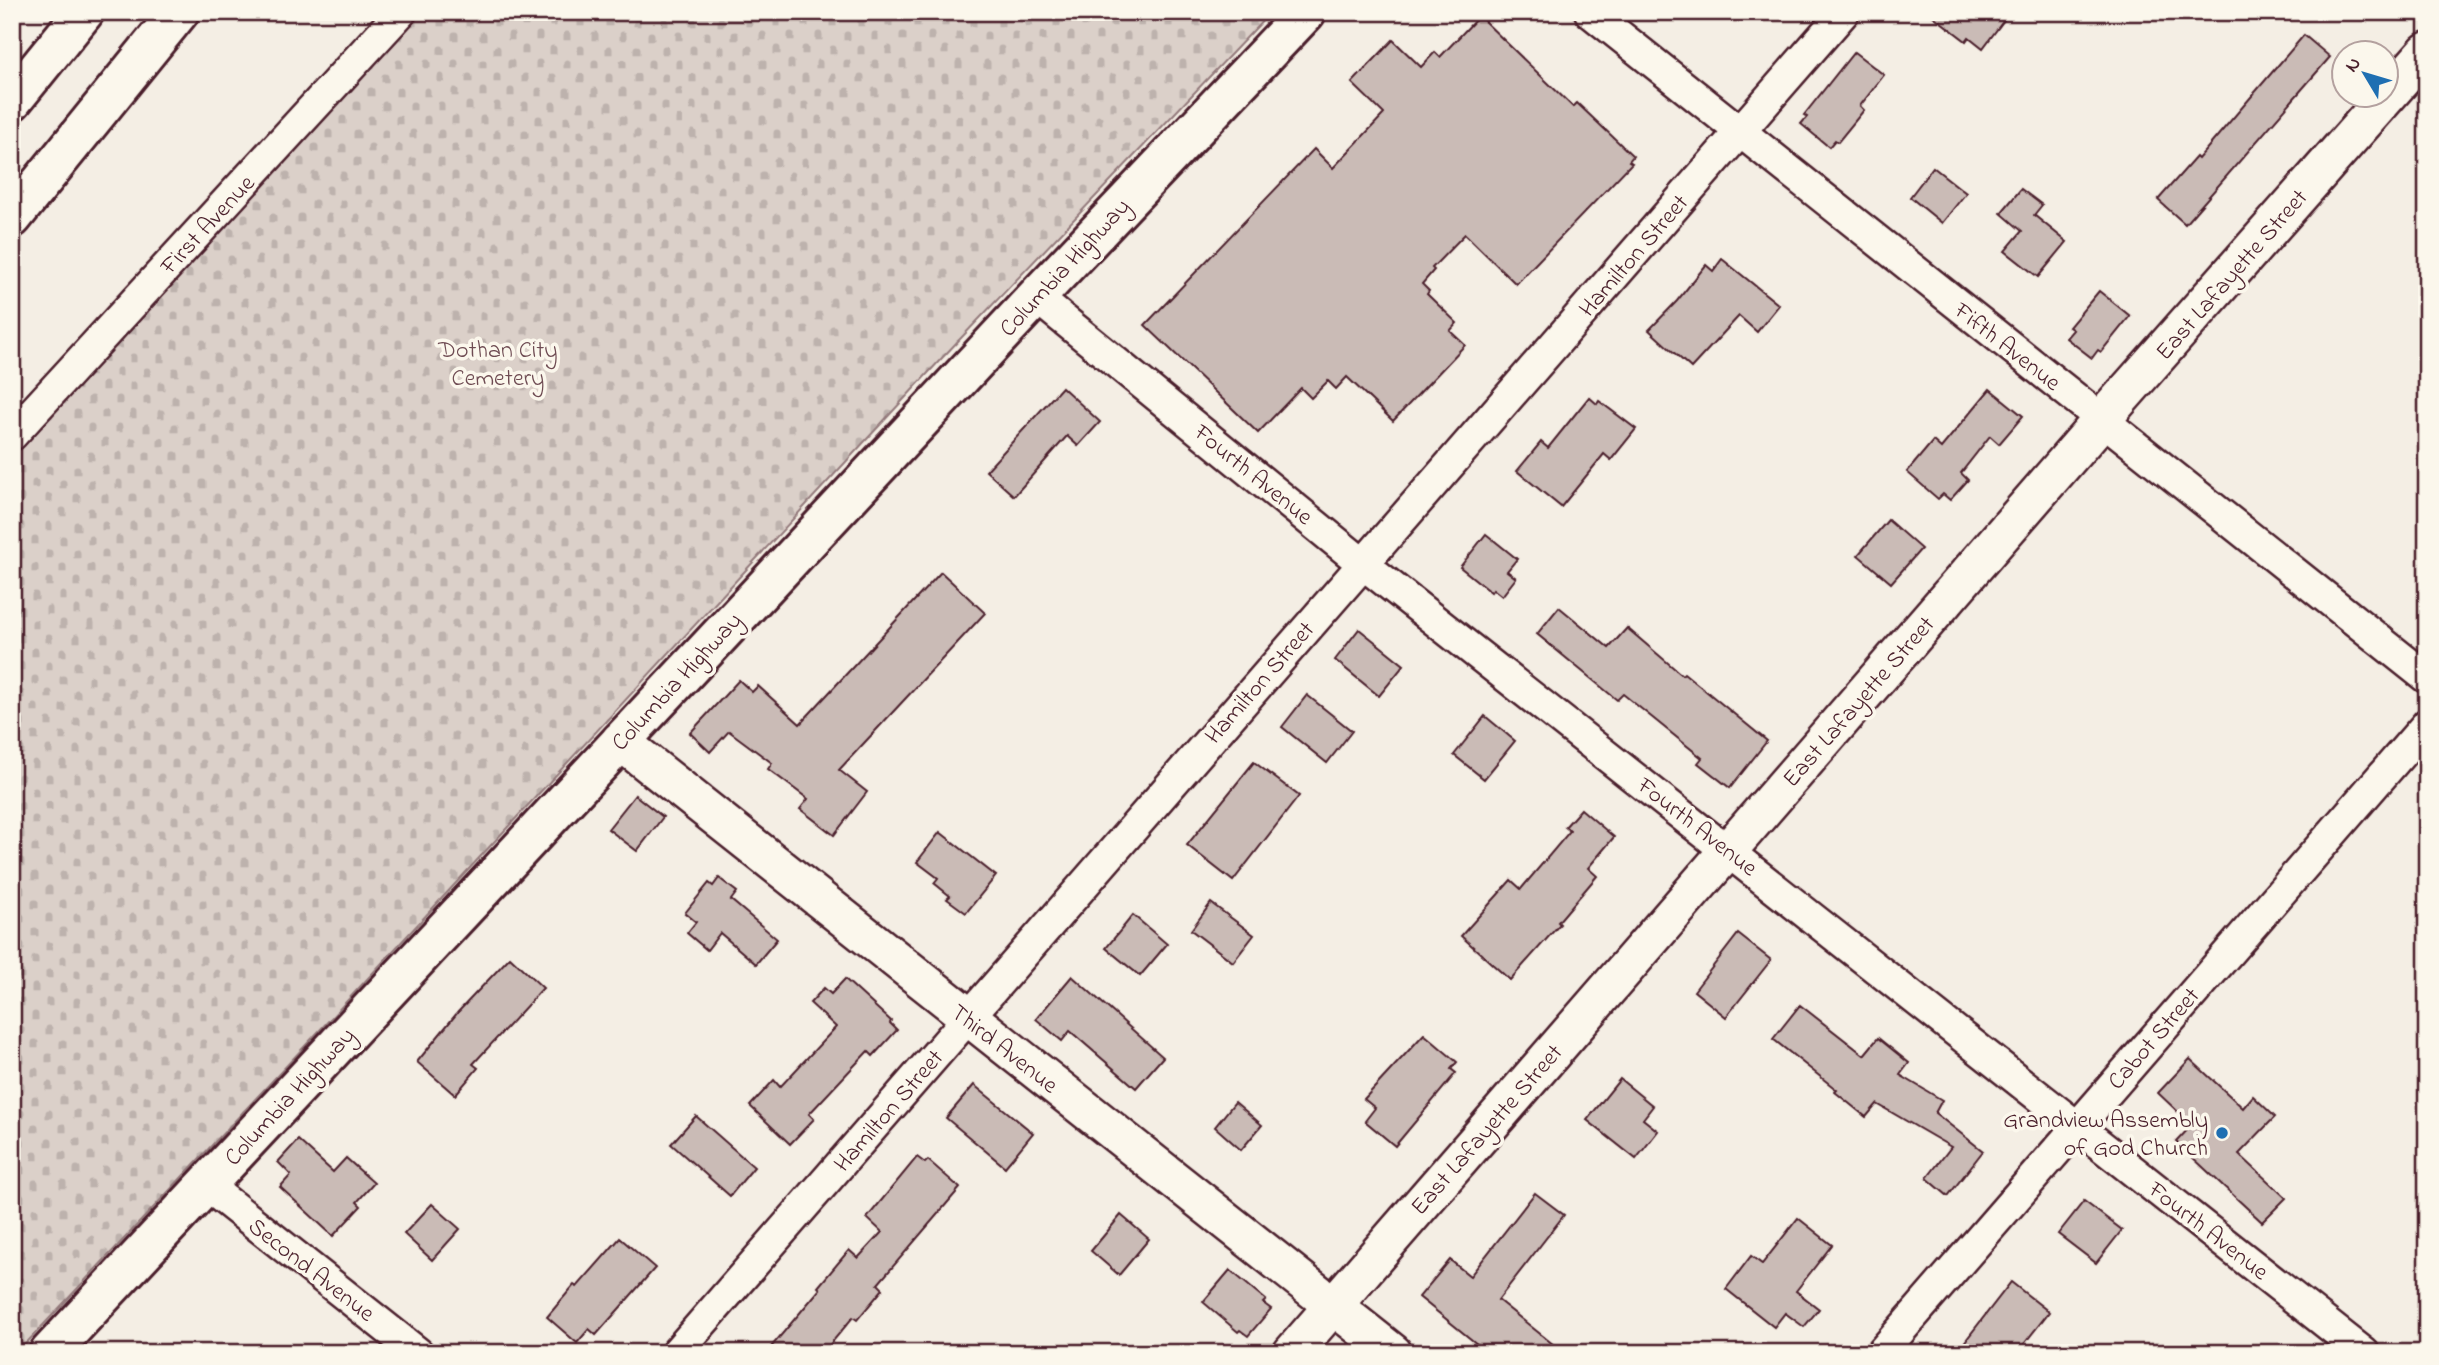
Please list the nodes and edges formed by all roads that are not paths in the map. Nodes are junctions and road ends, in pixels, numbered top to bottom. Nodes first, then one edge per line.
1 (84, 12) edge
2 (179, 12) edge
3 (401, 12) edge
4 (1306, 12) edge
5 (1590, 12) edge
6 (1844, 12) edge
7 (2427, 51) edge
8 (12, 101) edge
9 (1740, 133) junction
10 (12, 218) edge
11 (1036, 296) junction
12 (2101, 420) junction
13 (12, 435) edge
14 (1362, 563) junction
15 (2427, 678) edge
16 (2427, 724) edge
17 (620, 741) junction
18 (1729, 850) junction
19 (968, 1019) junction
20 (2077, 1125) junction
21 (206, 1185) junction
22 (1333, 1306) junction
23 (49, 1353) edge
24 (418, 1353) edge
25 (676, 1353) edge
26 (1292, 1353) edge
27 (1393, 1353) edge
28 (1881, 1353) edge
29 (2364, 1353) edge

1 - 8 main road
2 - 10 main road
3 - 13 street, First Avenue
4 - 11 main road, Columbia Highway
5 - 9 street, Fifth Avenue
6 - 9 street, Hamilton Street
7 - 12 street, East Lafayette Street
9 - 12 street, Fifth Avenue
9 - 14 street, Hamilton Street
11 - 14 street, Fourth Avenue
11 - 17 main road, Columbia Highway
12 - 15 street, Fifth Avenue
12 - 18 street, East Lafayette Street
14 - 18 street, Fourth Avenue
14 - 19 street, Hamilton Street
16 - 20 street, Cabot Street
17 - 19 street, Third Avenue
17 - 21 main road, Columbia Highway
18 - 20 street, Fourth Avenue
18 - 22 street, East Lafayette Street
19 - 22 street, Third Avenue
19 - 25 street, Hamilton Street
20 - 28 street, Cabot Street
20 - 29 street, Fourth Avenue
21 - 23 main road, Columbia Highway
21 - 24 street, Second Avenue
22 - 26 street, East Lafayette Street
22 - 27 street, Third Avenue

